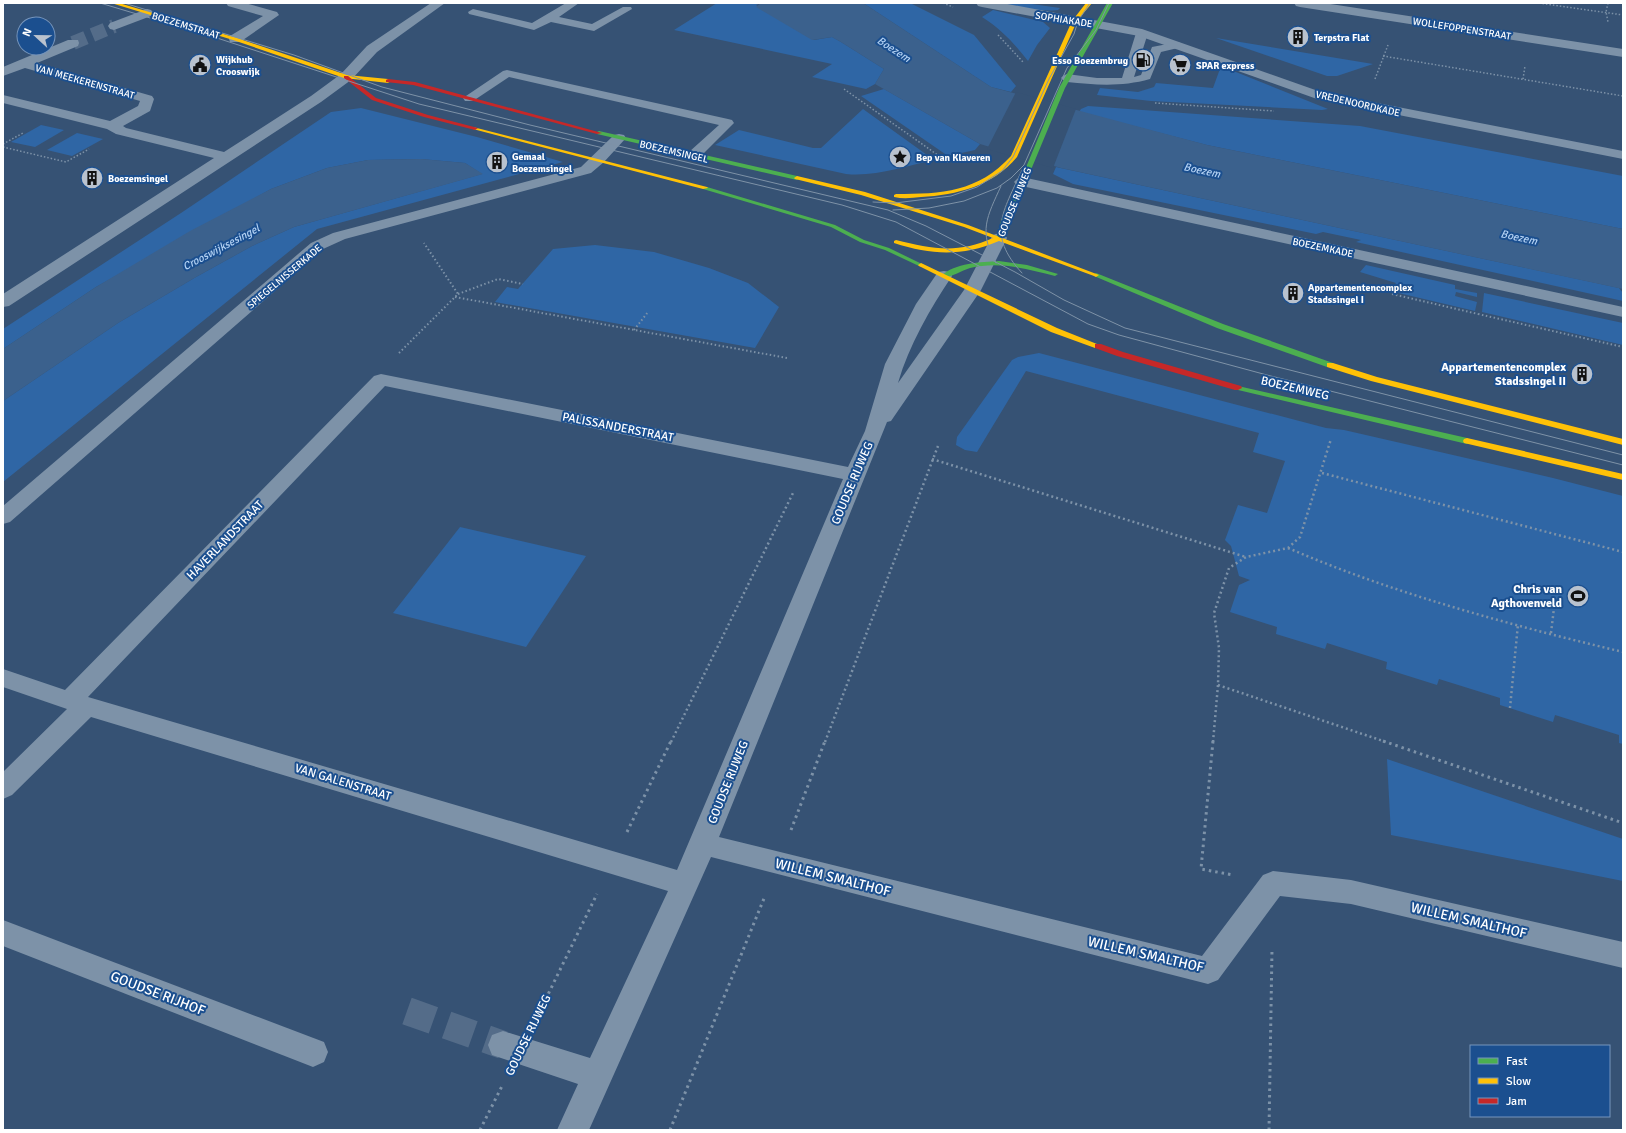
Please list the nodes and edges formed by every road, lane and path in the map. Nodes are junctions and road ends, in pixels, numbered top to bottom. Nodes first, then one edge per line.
1 (114, 3) edge
2 (232, 3) edge
3 (439, 3) edge
4 (574, 3) edge
5 (982, 3) edge
6 (1089, 3) edge
7 (1110, 3) edge
8 (1300, 3) edge
9 (1539, 3) edge
10 (627, 9) dead end
11 (473, 12) dead end
12 (147, 13) junction
13 (1623, 15) edge
14 (549, 18) junction
15 (1403, 19) junction
16 (1075, 21) junction
17 (1100, 24) junction
18 (114, 26) tunnel mouth
19 (1142, 33) junction
20 (235, 40) junction
21 (73, 43) tunnel mouth
22 (1178, 45) junction
23 (1623, 53) edge
24 (1383, 56) junction
25 (24, 63) junction
26 (3, 72) edge
27 (346, 77) junction
28 (1067, 78) junction
29 (1127, 80) junction
30 (1374, 82) dead end
31 (844, 89) dead end
32 (1623, 96) edge
33 (469, 98) junction
34 (3, 99) edge
35 (1152, 103) dead end
36 (1274, 111) dead end
37 (116, 128) junction
38 (619, 138) junction
39 (3, 147) edge
40 (694, 155) junction
41 (1623, 155) edge
42 (227, 157) junction
43 (599, 159) junction
44 (954, 167) dead end
45 (1022, 182) junction
46 (863, 193) junction
47 (833, 226) junction
48 (866, 233) dead end
49 (999, 238) junction
50 (887, 239) dead end
51 (423, 240) dead end
52 (987, 264) junction
53 (944, 276) junction
54 (1065, 278) dead end
55 (523, 284) dead end
56 (972, 290) junction
57 (458, 294) junction
58 (1392, 294) dead end
59 (455, 297) junction
60 (3, 302) edge
61 (1143, 305) dead end
62 (648, 312) dead end
63 (1623, 312) edge
64 (1220, 326) junction
65 (634, 330) junction
66 (1623, 347) edge
67 (787, 358) dead end
68 (381, 380) junction
69 (1340, 411) junction
70 (875, 431) junction
71 (1623, 442) edge
72 (938, 446) dead end
73 (932, 460) junction
74 (807, 465) junction
75 (1322, 473) junction
76 (855, 475) junction
77 (1623, 477) edge
78 (3, 517) edge
79 (1288, 548) junction
80 (1623, 552) edge
81 (1246, 557) junction
82 (1554, 608) dead end
83 (1518, 624) junction
84 (1551, 634) junction
85 (1623, 652) edge
86 (3, 678) edge
87 (1218, 685) junction
88 (78, 703) junction
89 (1510, 708) dead end
90 (3, 788) edge
91 (1623, 823) edge
92 (703, 844) junction
93 (612, 862) junction
94 (778, 863) junction
95 (1273, 883) junction
96 (684, 884) junction
97 (3, 933) edge
98 (1272, 947) dead end
99 (1623, 955) edge
100 (512, 1047) junction
101 (314, 1052) dead end
102 (598, 1076) junction
103 (480, 1130) edge
104 (573, 1130) edge
105 (670, 1130) edge
106 (1269, 1130) edge

1 - 12 main road, BOEZEMSTRAAT
2 - 20 street, BOEZEMSTRAAT
3 - 27 street
4 - 14 lane
5 - 16 street, SOPHIAKADE
6 - 16 main road, GOUDSE RIJWEG
7 - 17 main road, GOUDSE RIJWEG
8 - 15 street, WOLLEFOPPENSTRAAT
9 - 13 path
10 - 14 lane
11 - 14 lane
12 - 18 street
12 - 20 main road, BOEZEMSTRAAT
15 - 23 street, WOLLEFOPPENSTRAAT
15 - 24 path
16 - 17 street, SOPHIAKADE
16 - 46 main road, GOUDSE RIJWEG
17 - 19 street, VREDENOORDKADE
17 - 28 main road, GOUDSE RIJWEG
19 - 22 street, VREDENOORDKADE
19 - 29 lane
20 - 27 main road, BOEZEMSTRAAT
21 - 25 street, VAN MEEKERENSTRAAT
22 - 29 lane
22 - 41 street, VREDENOORDKADE
24 - 30 path
24 - 32 path
25 - 26 street, VAN MEEKERENSTRAAT
25 - 37 street, VAN MEEKERENSTRAAT
27 - 33 main road, BOEZEMSINGEL
27 - 42 street
27 - 43 main road
28 - 29 lane
28 - 45 main road, GOUDSE RIJWEG
31 - 44 path
33 - 38 main road, BOEZEMSINGEL
33 - 40 lane
34 - 37 street
35 - 36 path
37 - 39 path
37 - 42 street
38 - 40 main road, BOEZEMSINGEL
38 - 43 street, SPIEGELNISSERKADE
40 - 46 main road, BOEZEMSINGEL
42 - 60 street
43 - 47 main road
43 - 78 street, SPIEGELNISSERKADE
45 - 49 main road, GOUDSE RIJWEG
45 - 63 street, BOEZEMKADE
46 - 49 main road, BOEZEMSINGEL
47 - 48 main road
47 - 53 main road
49 - 50 main road
49 - 52 street, GOUDSE RIJWEG
49 - 64 main road
51 - 57 path
52 - 53 main road
52 - 54 main road
52 - 56 street, GOUDSE RIJWEG
53 - 56 main road
53 - 70 street, GOUDSE RIJWEG
55 - 57 path
56 - 69 main road, BOEZEMWEG
56 - 70 street, GOUDSE RIJWEG
57 - 59 path
58 - 66 path
59 - 65 path
59 - 68 path
61 - 64 main road
62 - 65 path
64 - 71 main road
65 - 67 path
68 - 74 street, PALISSANDERSTRAAT
68 - 88 street, HAVERLANDSTRAAT
69 - 75 path
69 - 77 main road, BOEZEMWEG
70 - 76 street, GOUDSE RIJWEG
72 - 73 path
73 - 81 path
73 - 94 path
74 - 76 street, PALISSANDERSTRAAT
74 - 93 path, GOUDSE RIJWEG
75 - 79 path
75 - 80 path
76 - 92 street, GOUDSE RIJWEG
79 - 81 path
79 - 83 path
81 - 87 path
82 - 84 path
83 - 84 path
83 - 89 path
84 - 85 path
86 - 88 street, VAN GALENSTRAAT
87 - 91 path
87 - 95 path
88 - 90 street
88 - 93 street, VAN GALENSTRAAT
92 - 94 street, WILLEM SMALTHOF
92 - 96 street, GOUDSE RIJWEG
93 - 96 street, VAN GALENSTRAAT
93 - 100 path, GOUDSE RIJWEG
94 - 95 street, WILLEM SMALTHOF
94 - 105 path
95 - 99 street, WILLEM SMALTHOF
96 - 102 street, GOUDSE RIJWEG
97 - 101 street, GOUDSE RIJHOF
98 - 106 path
100 - 102 street
100 - 103 path, GOUDSE RIJWEG
102 - 104 street, GOUDSE RIJWEG

